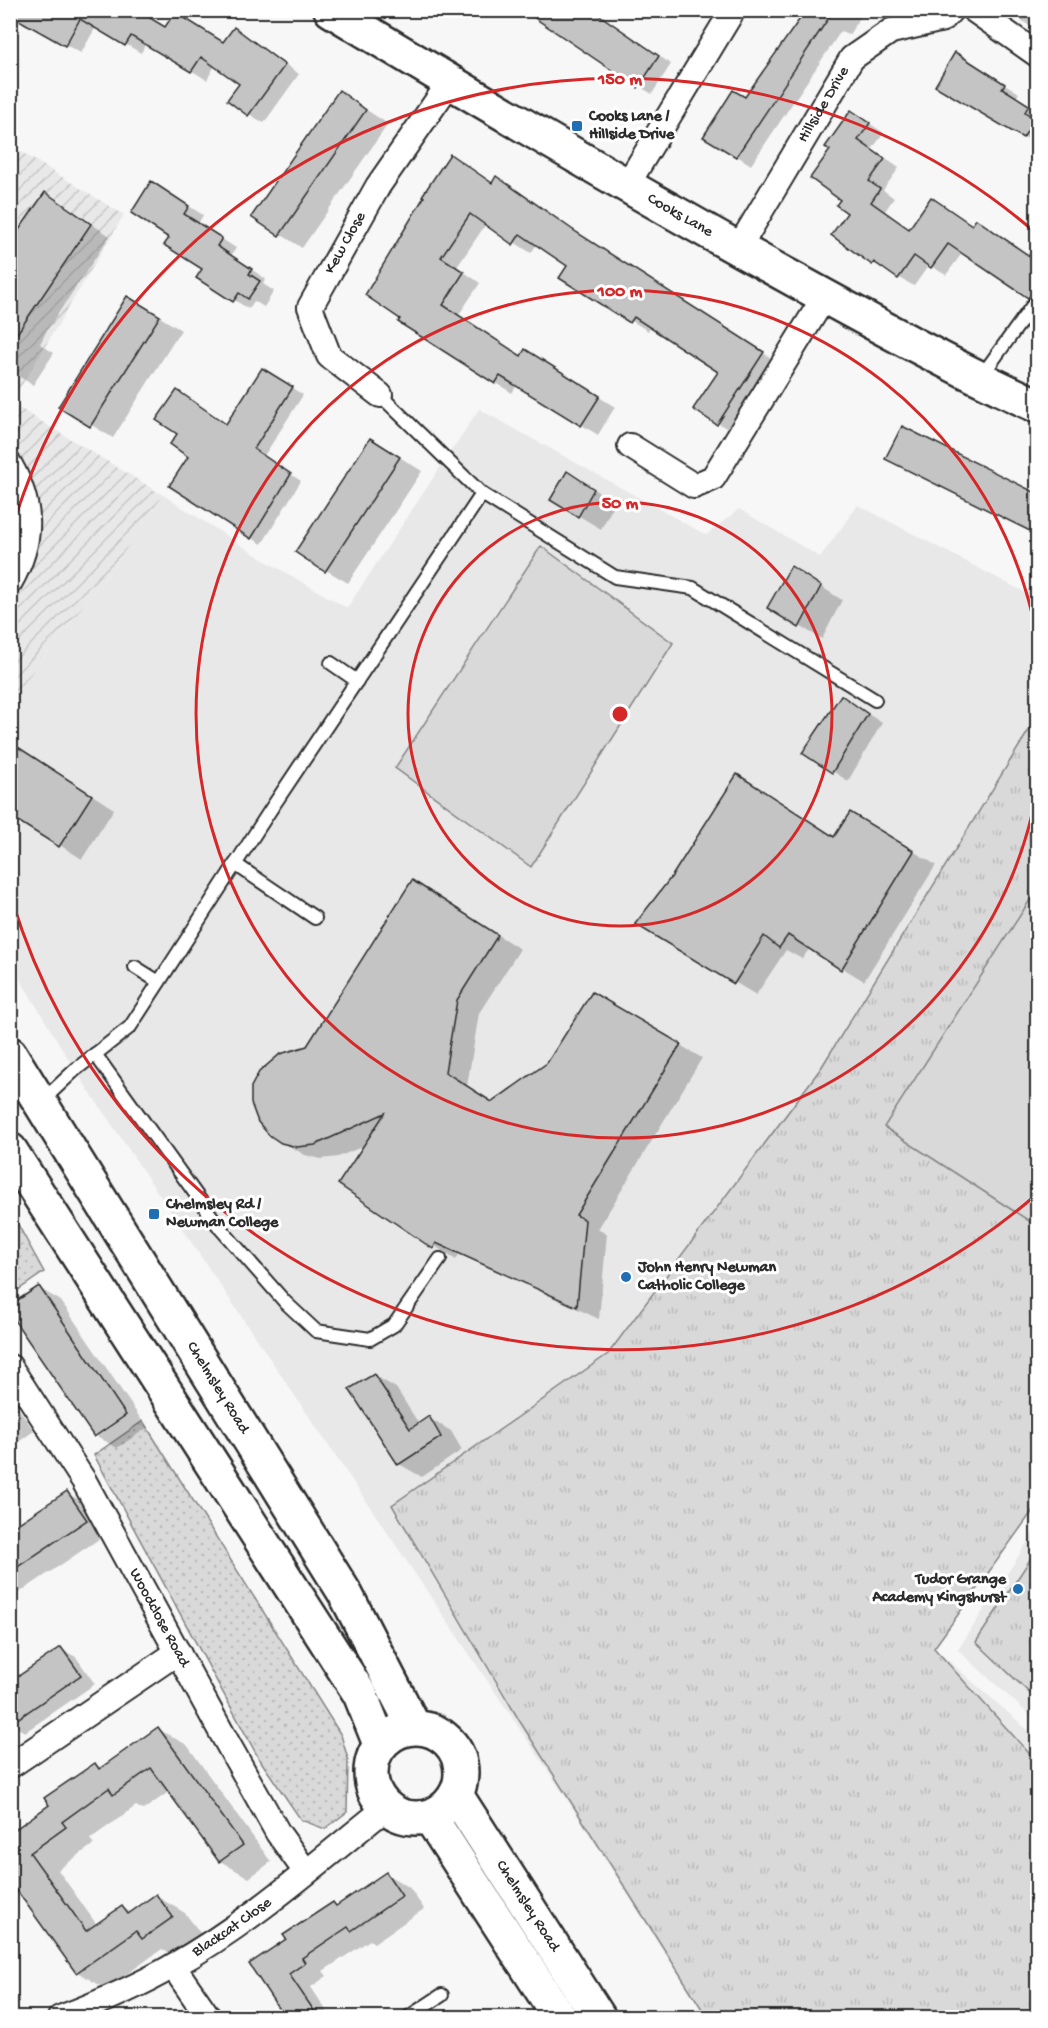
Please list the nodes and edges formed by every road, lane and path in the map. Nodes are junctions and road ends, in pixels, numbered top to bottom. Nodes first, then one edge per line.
1 (331, 10) edge
2 (733, 10) edge
3 (951, 10) edge
4 (974, 10) edge
5 (1038, 56) edge
6 (450, 82) junction
7 (627, 185) junction
8 (738, 249) junction
9 (825, 296) junction
10 (1038, 298) edge
11 (979, 379) junction
12 (380, 395) joint
13 (1038, 406) edge
14 (630, 446) dead end
15 (10, 465) edge
16 (482, 494) junction
17 (10, 582) edge
18 (331, 663) dead end
19 (357, 681) junction
20 (876, 700) dead end
21 (235, 864) junction
22 (315, 918) dead end
23 (135, 967) dead end
24 (159, 982) junction
25 (10, 1054) edge
26 (95, 1054) junction
27 (40, 1103) junction
28 (10, 1150) edge
29 (440, 1259) dead end
30 (10, 1367) edge
31 (178, 1652) junction
32 (414, 1727) junction
33 (380, 1744) junction
34 (10, 1766) edge
35 (456, 1795) junction
36 (386, 1808) junction
37 (430, 1816) junction
38 (306, 1872) junction
39 (173, 1966) junction
40 (442, 1995) dead end
41 (60, 2018) edge
42 (209, 2018) edge
43 (407, 2018) edge
44 (560, 2018) edge
45 (599, 2018) edge

1 - 6 street, Cooks Lane
2 - 7 street
3 - 8 street, Hillside Drive
4 - 5 street
6 - 7 street, Cooks Lane
6 - 12 street, Kew Close
7 - 8 street, Cooks Lane
8 - 9 street, Cooks Lane
9 - 11 street, Cooks Lane
9 - 14 street
10 - 11 lane
11 - 13 street, Cooks Lane
12 - 16 lane
15 - 17 street
16 - 19 lane
16 - 20 lane
18 - 19 lane
19 - 21 lane
21 - 22 lane
21 - 24 lane
23 - 24 lane
24 - 26 lane
25 - 27 street, Chelmsley Road
26 - 27 lane
26 - 29 lane
27 - 32 street, Chelmsley Road
28 - 33 street
30 - 31 street, Woodclose Road
31 - 34 street
31 - 38 street, Woodclose Road
32 - 33 street
32 - 35 street
33 - 36 street
35 - 37 street
35 - 45 street, Chelmsley Road
36 - 37 street
36 - 38 street, Blackcat Close
37 - 44 street, Chelmsley Road
38 - 39 street, Blackcat Close
39 - 41 street, Blackcat Close
39 - 42 street
40 - 43 lane

